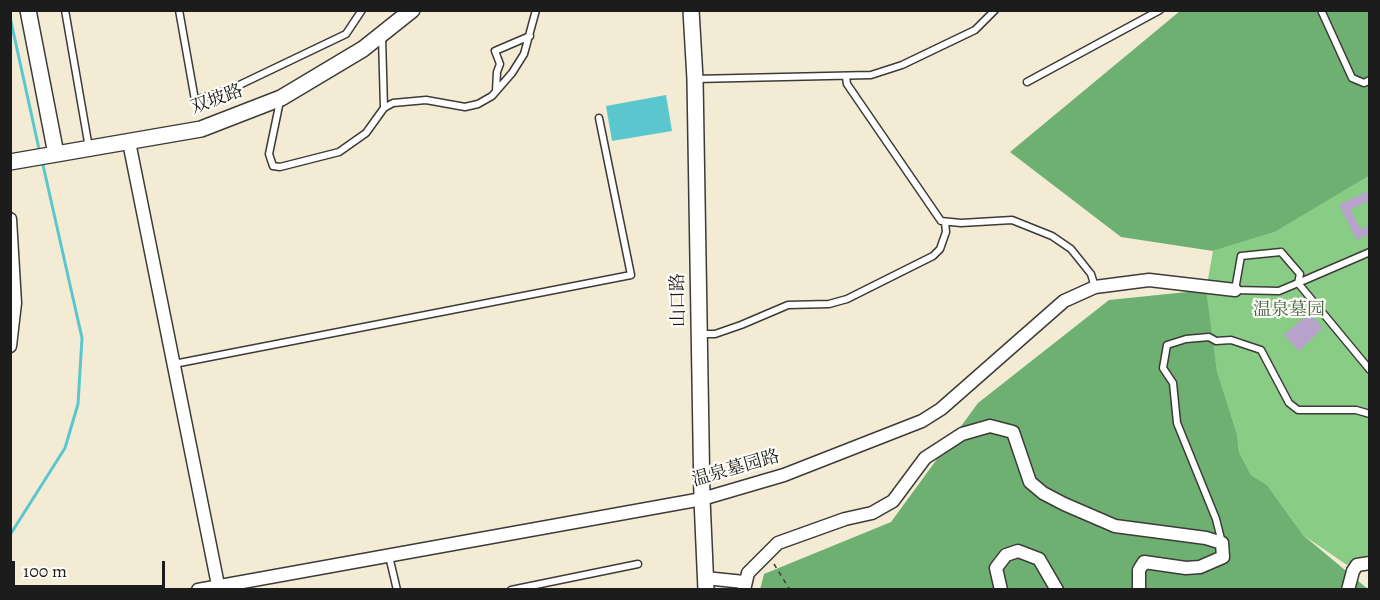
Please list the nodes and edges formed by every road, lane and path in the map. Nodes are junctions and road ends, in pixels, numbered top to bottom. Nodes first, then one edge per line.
1 (28, 10) edge
2 (66, 10) edge
3 (179, 10) edge
4 (362, 10) edge
5 (412, 10) edge
6 (536, 10) edge
7 (692, 10) edge
8 (995, 10) edge
9 (1160, 10) edge
10 (1321, 10) edge
11 (382, 34) junction
12 (530, 36) junction
13 (846, 77) junction
14 (695, 79) junction
15 (1370, 80) edge
16 (1027, 82) dead end
17 (496, 91) junction
18 (281, 98) junction
19 (384, 108) junction
20 (599, 118) dead end
21 (129, 142) junction
22 (89, 149) junction
23 (56, 154) junction
24 (10, 162) edge
25 (10, 219) edge
26 (945, 222) junction
27 (1370, 252) edge
28 (1298, 283) junction
29 (1095, 287) junction
30 (1235, 290) junction
31 (699, 334) junction
32 (10, 346) edge
33 (173, 364) junction
34 (1370, 370) edge
35 (1370, 414) edge
36 (702, 499) junction
37 (1222, 543) junction
38 (767, 553) junction
39 (389, 556) junction
40 (1370, 563) edge
41 (638, 564) dead end
42 (706, 584) edge
43 (744, 586) edge
44 (534, 587) edge
45 (218, 588) edge
46 (198, 590) edge
47 (397, 590) edge
48 (511, 590) edge
49 (790, 590) edge
50 (1001, 590) edge
51 (1056, 590) edge
52 (1139, 590) edge
53 (1348, 590) edge

1 - 23 street
2 - 22 lane
3 - 4 lane
5 - 11 street, 双坡路
6 - 12 lane
7 - 14 street, 山口路
8 - 13 lane
9 - 16 lane
10 - 15 lane
11 - 18 street, 双坡路
11 - 19 lane
12 - 17 lane
12 - 17 lane
13 - 14 lane
13 - 26 lane
14 - 31 street, 山口路
17 - 19 lane
18 - 19 lane
18 - 21 street, 双坡路
20 - 33 lane
21 - 22 street, 双坡路
21 - 33 street
22 - 23 street, 双坡路
23 - 24 street, 双坡路
25 - 32 street
26 - 29 lane
26 - 31 lane
27 - 28 lane
28 - 30 lane
28 - 30 lane
28 - 34 lane
29 - 30 street, 温泉墓园路
29 - 36 street, 温泉墓园路
31 - 36 street, 山口路
33 - 45 street
35 - 37 lane
36 - 39 street, 温泉墓园路
36 - 42 street, 山口路
37 - 38 street
37 - 52 street
38 - 43 street
38 - 49 path
39 - 45 street, 温泉墓园路
39 - 47 lane
40 - 53 street
41 - 44 lane
42 - 43 street
44 - 48 lane
45 - 46 street, 温泉墓园路
50 - 51 street

